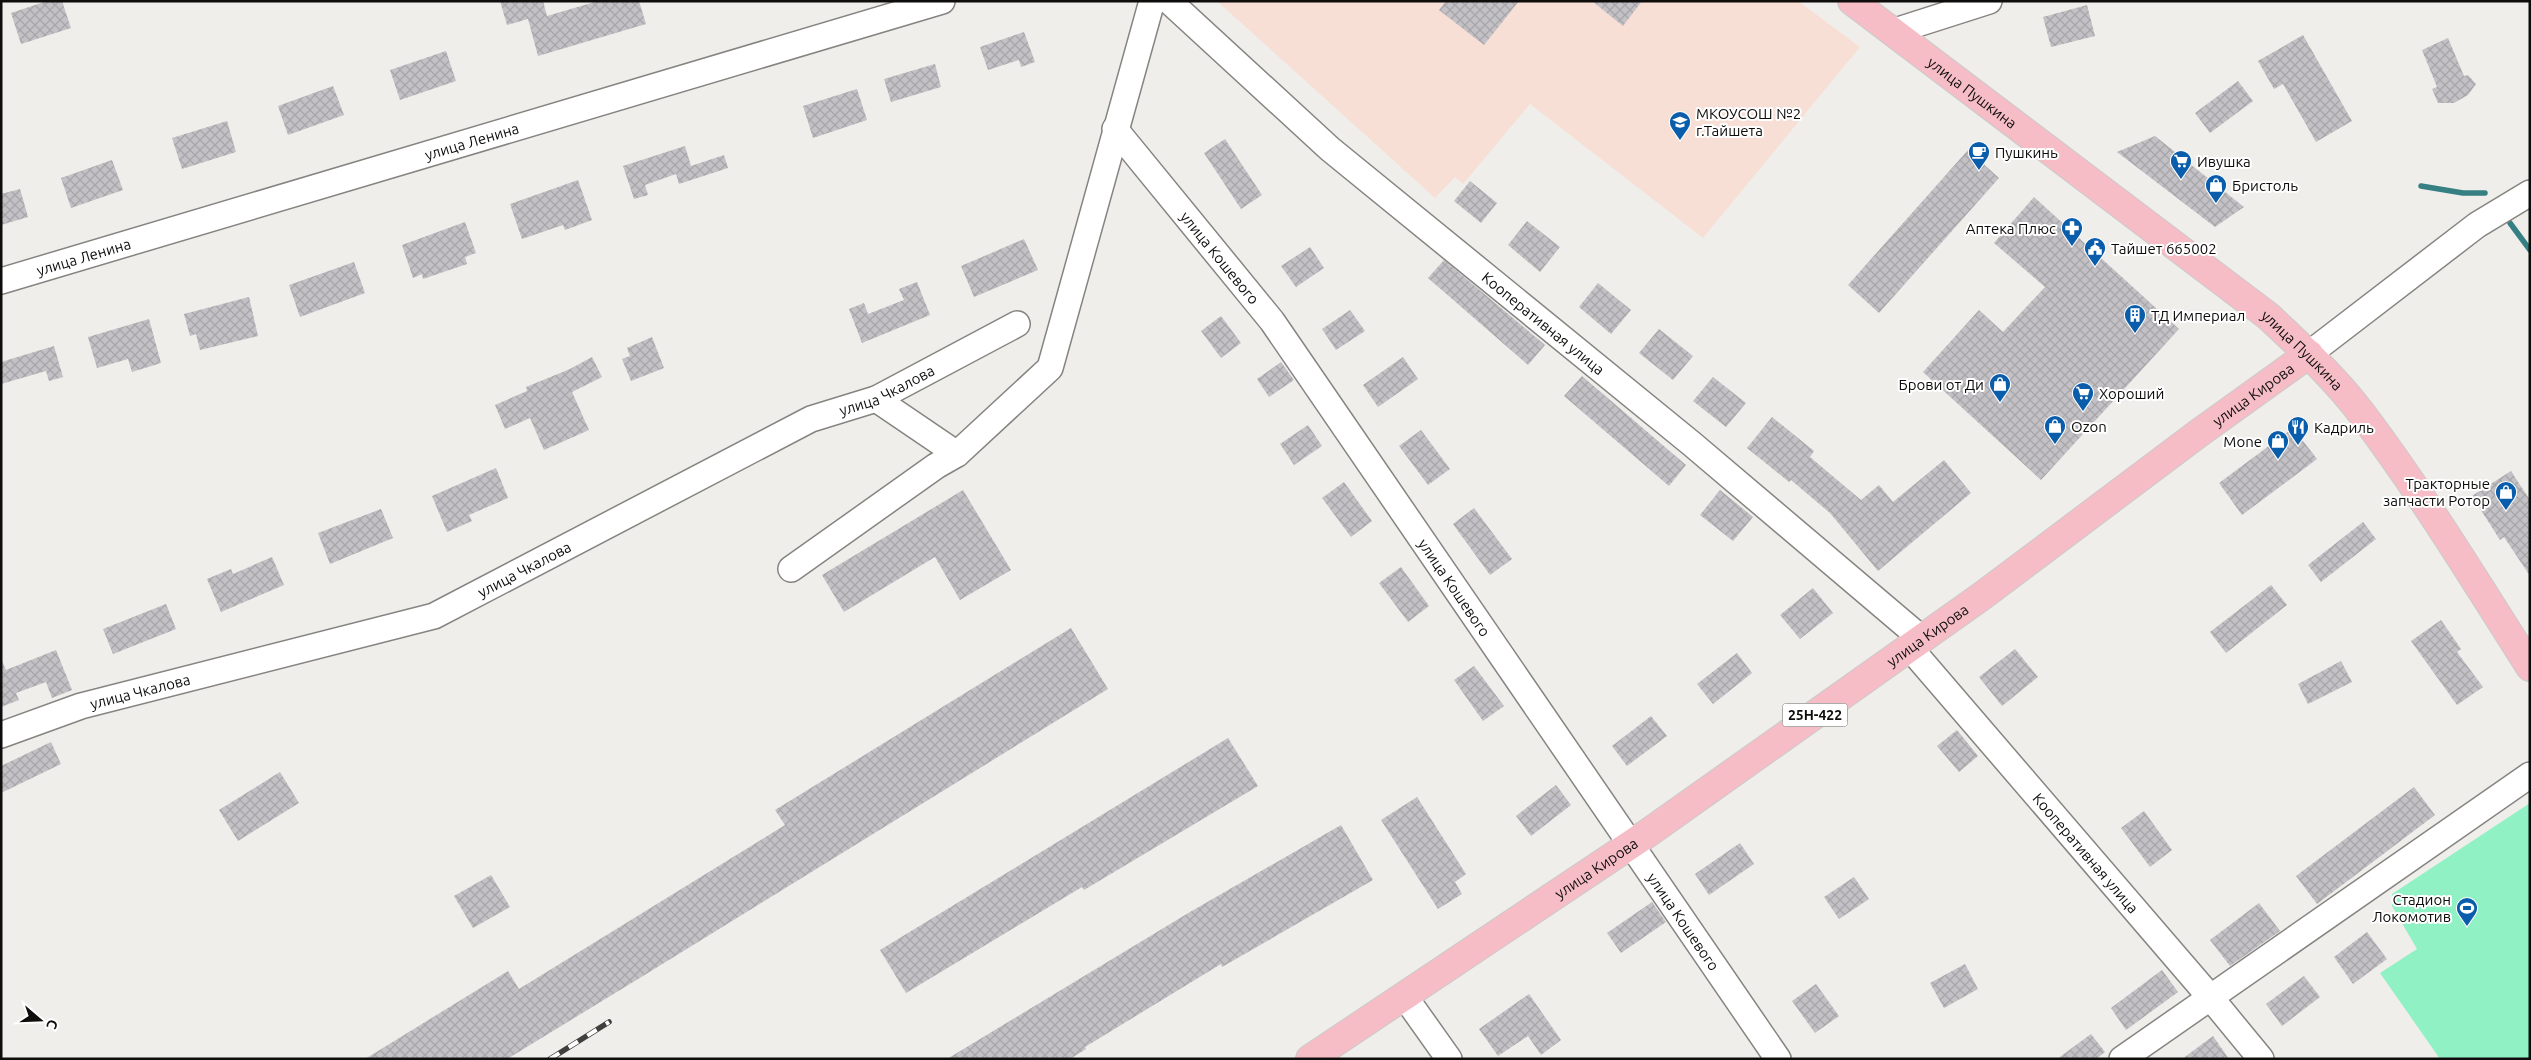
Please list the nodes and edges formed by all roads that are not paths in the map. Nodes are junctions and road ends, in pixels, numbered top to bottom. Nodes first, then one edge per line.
1 (942, 1) edge
2 (1152, 1) edge
3 (1169, 1) edge
4 (1852, 1) edge
5 (1989, 1) edge
6 (1892, 32) junction
7 (1115, 129) junction
8 (2530, 193) edge
9 (1, 281) edge
10 (1018, 324) dead end
11 (2309, 354) junction
12 (876, 399) junction
13 (957, 454) junction
14 (791, 569) dead end
15 (1916, 643) junction
16 (2530, 667) edge
17 (1, 736) edge
18 (2530, 775) edge
19 (1630, 845) junction
20 (1405, 997) junction
21 (2210, 997) junction
22 (1310, 1059) edge
23 (1450, 1059) edge
24 (1778, 1059) edge
25 (2122, 1059) edge
26 (2260, 1059) edge

1 - 9 street, улица Ленина
2 - 7 street
3 - 15 street, Кооперативная улица
4 - 6 main road, улица Пушкина
5 - 6 street
6 - 11 main road, улица Пушкина
7 - 13 street
7 - 19 street, улица Кошевого
8 - 11 street, улица Кирова
10 - 12 street, улица Чкалова
11 - 15 main road, улица Кирова / 25Н-422
11 - 16 main road, улица Пушкина
12 - 13 street
12 - 17 street, улица Чкалова
13 - 14 street
15 - 19 main road, улица Кирова / 25Н-422
15 - 21 street, Кооперативная улица
18 - 21 street
19 - 20 main road, улица Кирова / 25Н-422
19 - 24 street, улица Кошевого
20 - 22 main road, улица Кирова / 25Н-422
20 - 23 street
21 - 25 street
21 - 26 street, Кооперативная улица

